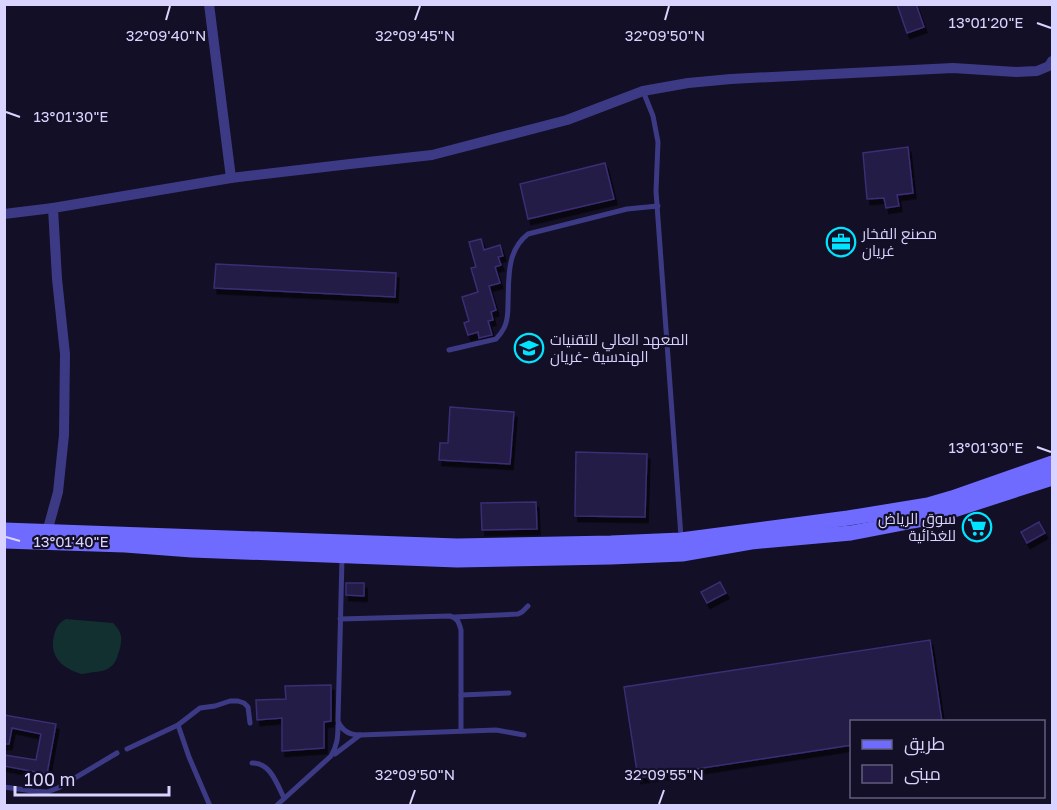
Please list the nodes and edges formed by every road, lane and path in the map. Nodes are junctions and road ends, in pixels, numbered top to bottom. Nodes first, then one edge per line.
1 (209, 4) edge
2 (1053, 61) edge
3 (643, 92) junction
4 (231, 178) junction
5 (658, 206) junction
6 (53, 208) junction
7 (4, 214) edge
8 (449, 350) dead end
9 (1053, 463) edge
10 (1053, 478) edge
11 (928, 511) junction
12 (4, 530) edge
13 (47, 532) junction
14 (125, 540) junction
15 (4, 541) edge
16 (682, 547) junction
17 (367, 549) junction
18 (342, 555) junction
19 (528, 606) dead end
20 (455, 617) junction
21 (340, 619) junction
22 (509, 693) dead end
23 (461, 695) junction
24 (338, 721) junction
25 (250, 723) dead end
26 (178, 725) junction
27 (461, 731) junction
28 (360, 735) junction
29 (524, 735) dead end
30 (127, 749) dead end
31 (117, 753) dead end
32 (331, 756) junction
33 (252, 763) dead end
34 (4, 787) edge
35 (284, 798) junction
36 (210, 806) edge
37 (276, 806) edge

1 - 4 street
2 - 3 street
3 - 4 street
3 - 5 lane
4 - 6 street
5 - 8 lane
5 - 16 lane
6 - 7 street
6 - 13 street
9 - 11 main road
10 - 11 main road
11 - 16 main road
12 - 13 main road
13 - 14 main road
14 - 15 main road
14 - 17 main road
14 - 18 main road
16 - 17 main road
17 - 18 main road
18 - 21 lane
19 - 20 lane
20 - 21 lane
20 - 23 lane
21 - 24 lane
22 - 23 lane
23 - 27 lane
24 - 28 lane
24 - 32 lane
25 - 26 lane
26 - 30 lane
26 - 36 lane
27 - 28 lane
27 - 29 lane
28 - 32 lane
31 - 34 lane
32 - 35 lane
33 - 35 lane
35 - 37 lane

